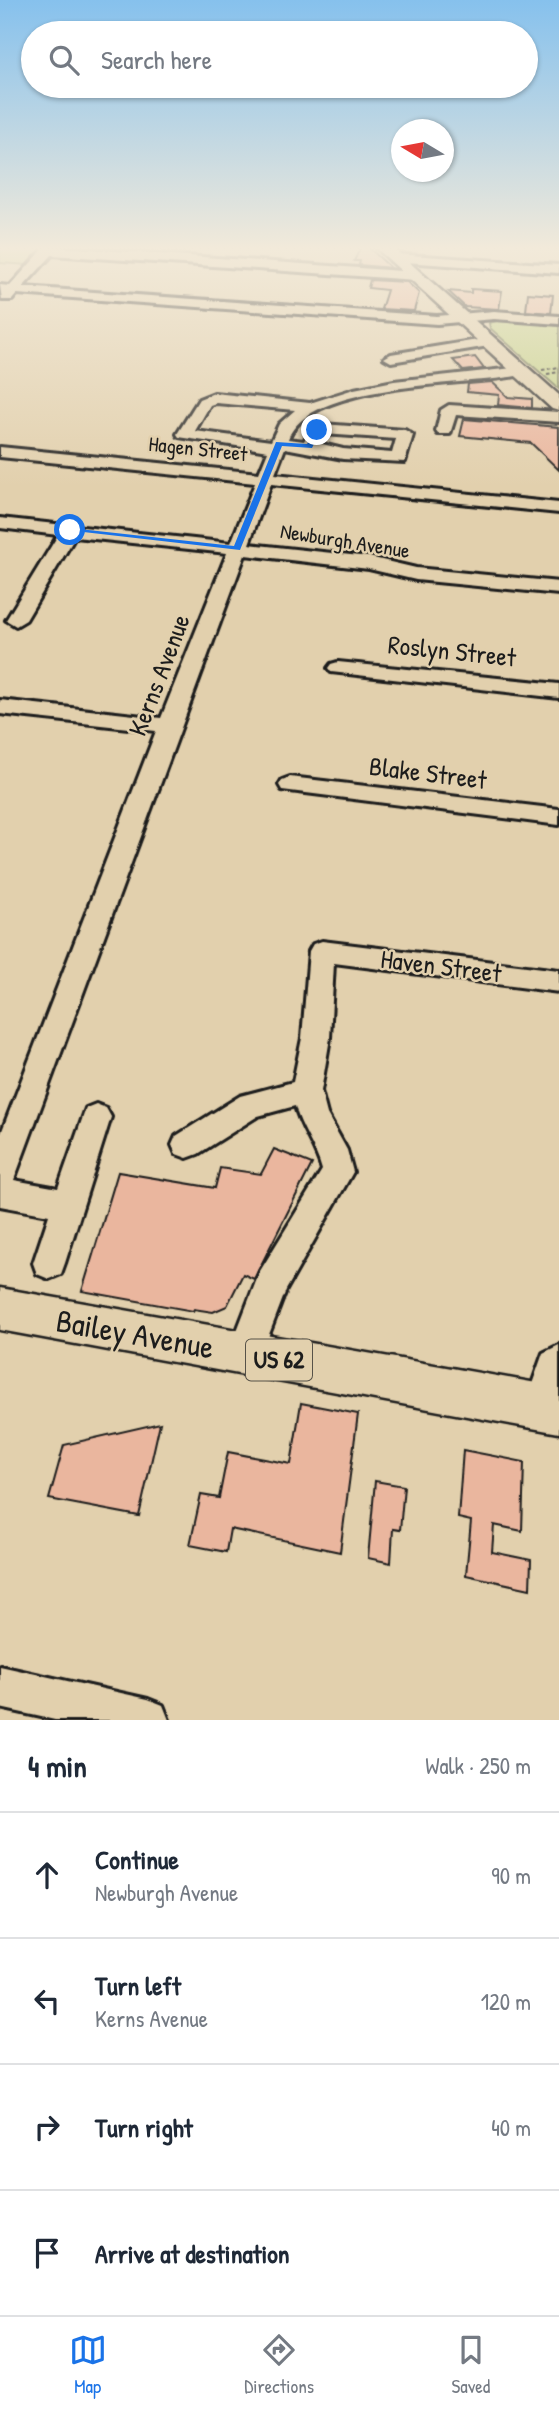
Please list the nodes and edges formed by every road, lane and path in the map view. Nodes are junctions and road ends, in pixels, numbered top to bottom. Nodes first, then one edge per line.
1 (426, 326) edge
2 (462, 326) edge
3 (473, 326) edge
4 (482, 326) edge
5 (477, 330) junction
6 (398, 346) junction
7 (420, 354) junction
8 (559, 367) edge
9 (529, 371) junction
10 (408, 387) junction
11 (443, 394) junction
12 (309, 407) junction
13 (559, 407) edge
14 (536, 412) junction
15 (559, 417) edge
16 (317, 430) junction
17 (444, 431) dead end
18 (280, 439) junction
19 (309, 446) junction
20 (0, 452) edge
21 (265, 479) junction
22 (559, 508) edge
23 (0, 523) edge
24 (70, 530) junction
25 (237, 549) junction
26 (559, 588) edge
27 (16, 620) dead end
28 (338, 667) dead end
29 (559, 691) edge
30 (0, 707) edge
31 (169, 726) junction
32 (290, 785) dead end
33 (559, 817) edge
34 (559, 981) edge
35 (306, 1091) junction
36 (96, 1117) dead end
37 (187, 1145) dead end
38 (0, 1176) edge
39 (0, 1192) edge
40 (68, 1204) junction
41 (49, 1263) dead end
42 (0, 1309) edge
43 (245, 1354) junction
44 (557, 1364) edge
45 (550, 1409) edge
46 (0, 1687) edge
47 (148, 1720) edge

1 - 6 street
2 - 5 street
3 - 5 main road
4 - 5 street
5 - 7 street
5 - 9 main road
6 - 7 street
6 - 10 street
7 - 11 street
8 - 9 path
9 - 11 street, Kerns Avenue
9 - 13 main road
10 - 11 street, Kerns Avenue
10 - 12 street, Kerns Avenue
11 - 14 street
11 - 17 street
12 - 18 street, Kerns Avenue
12 - 18 street
13 - 14 street
14 - 15 street
16 - 18 street
16 - 19 street
16 - 19 street
18 - 19 street
18 - 21 street, Kerns Avenue
20 - 21 street, Hagen Street
21 - 22 street, Hagen Street
21 - 25 street, Kerns Avenue
23 - 24 street, Newburgh Avenue
24 - 25 street, Newburgh Avenue
24 - 27 street
25 - 26 street, Newburgh Avenue
25 - 31 street, Kerns Avenue
28 - 29 street, Roslyn Street
30 - 31 street
31 - 38 street, Kerns Avenue
32 - 33 street, Blake Street
34 - 35 street, Haven Street
35 - 37 street
35 - 43 street
36 - 40 street
39 - 40 street
40 - 41 street
42 - 43 main road, Bailey Avenue / US 62
43 - 45 main road, Bailey Avenue / US 62
44 - 45 street
46 - 47 street

